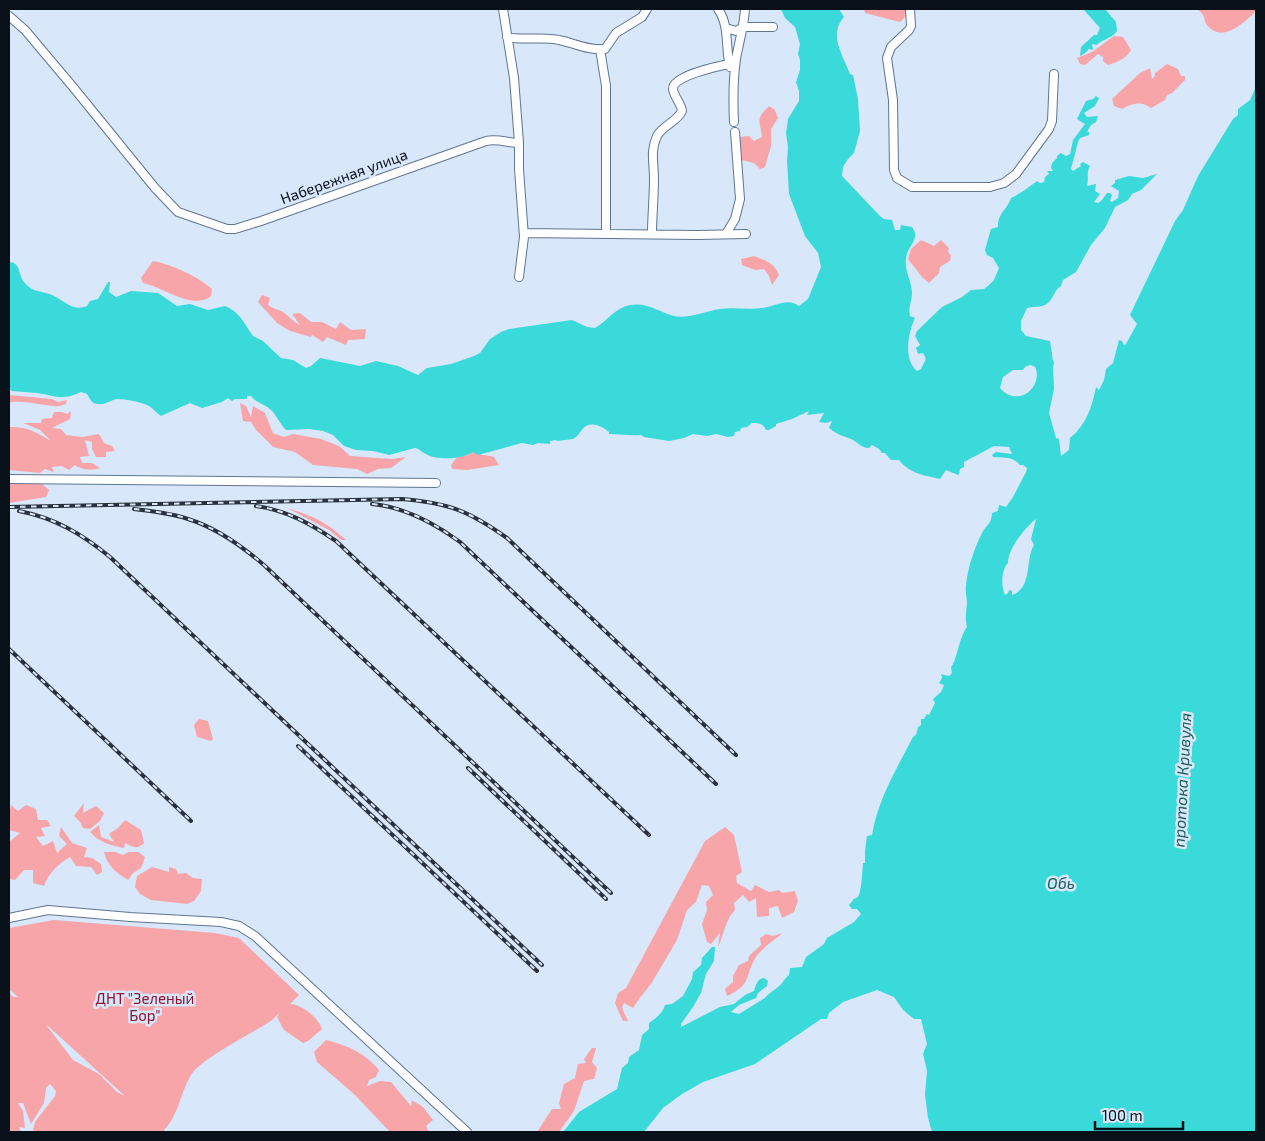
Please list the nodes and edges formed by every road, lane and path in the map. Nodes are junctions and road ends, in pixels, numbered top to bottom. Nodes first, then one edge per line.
1 (503, 9) edge
2 (647, 9) edge
3 (718, 9) edge
4 (745, 9) edge
5 (910, 9) edge
6 (9, 16) edge
7 (744, 26) junction
8 (726, 28) junction
9 (773, 28) dead end
10 (507, 36) junction
11 (600, 49) junction
12 (729, 64) junction
13 (1054, 74) dead end
14 (734, 80) junction
15 (734, 122) dead end
16 (735, 132) dead end
17 (519, 142) junction
18 (524, 233) junction
19 (606, 233) junction
20 (652, 234) junction
21 (726, 234) junction
22 (746, 234) dead end
23 (519, 277) dead end
24 (9, 479) edge
25 (436, 483) dead end
26 (9, 918) edge
27 (467, 1132) edge

1 - 10 street
2 - 11 street
3 - 8 street
4 - 7 street
5 - 13 street
6 - 17 street, Набережная улица
7 - 8 street
7 - 9 street
7 - 14 street
8 - 12 street
10 - 11 street
10 - 17 street
11 - 19 street
12 - 14 street
12 - 20 street
14 - 15 street
16 - 21 street
17 - 18 street
18 - 19 street
18 - 23 street
19 - 20 street
20 - 21 street
21 - 22 street
24 - 25 street
26 - 27 street

